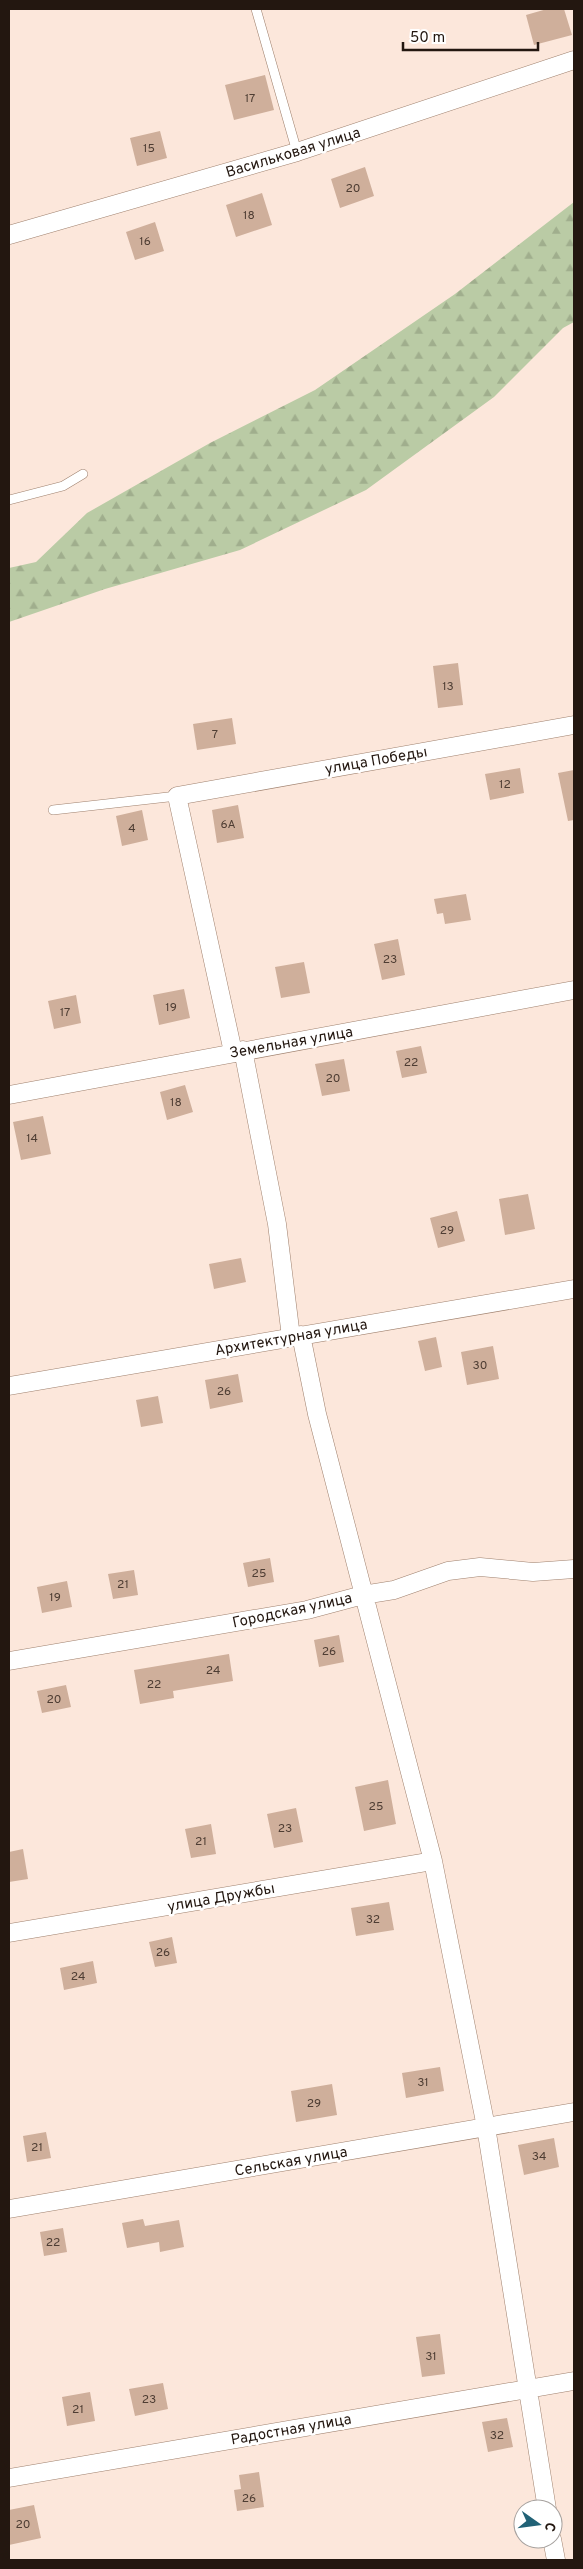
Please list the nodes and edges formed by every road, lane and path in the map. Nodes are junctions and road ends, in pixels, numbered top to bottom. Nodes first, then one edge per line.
1 (256, 9) edge
2 (574, 60) edge
3 (297, 152) junction
4 (9, 235) edge
5 (83, 474) dead end
6 (9, 500) edge
7 (574, 725) edge
8 (177, 796) junction
9 (53, 810) dead end
10 (574, 990) edge
11 (238, 1051) junction
12 (9, 1095) edge
13 (574, 1289) edge
14 (296, 1336) junction
15 (9, 1386) edge
16 (574, 1569) edge
17 (363, 1595) junction
18 (9, 1661) edge
19 (433, 1861) junction
20 (9, 1933) edge
21 (574, 2112) edge
22 (486, 2127) junction
23 (9, 2209) edge
24 (574, 2381) edge
25 (528, 2388) junction
26 (9, 2478) edge
27 (546, 2499) edge

1 - 3 lane
2 - 3 street, Васильковая улица
3 - 4 street, Васильковая улица
5 - 6 lane
7 - 8 street, улица Победы
8 - 9 lane
8 - 11 street
10 - 11 street, Земельная улица
11 - 12 street, Земельная улица
11 - 14 street
13 - 14 street, Архитектурная улица
14 - 15 street, Архитектурная улица
14 - 17 street
16 - 17 street, Городская улица
17 - 18 street, Городская улица
17 - 19 street
19 - 20 street, улица Дружбы
19 - 22 street
21 - 22 street, Сельская улица
22 - 23 street, Сельская улица
22 - 25 street
24 - 25 street, Радостная улица
25 - 26 street, Радостная улица
25 - 27 street

